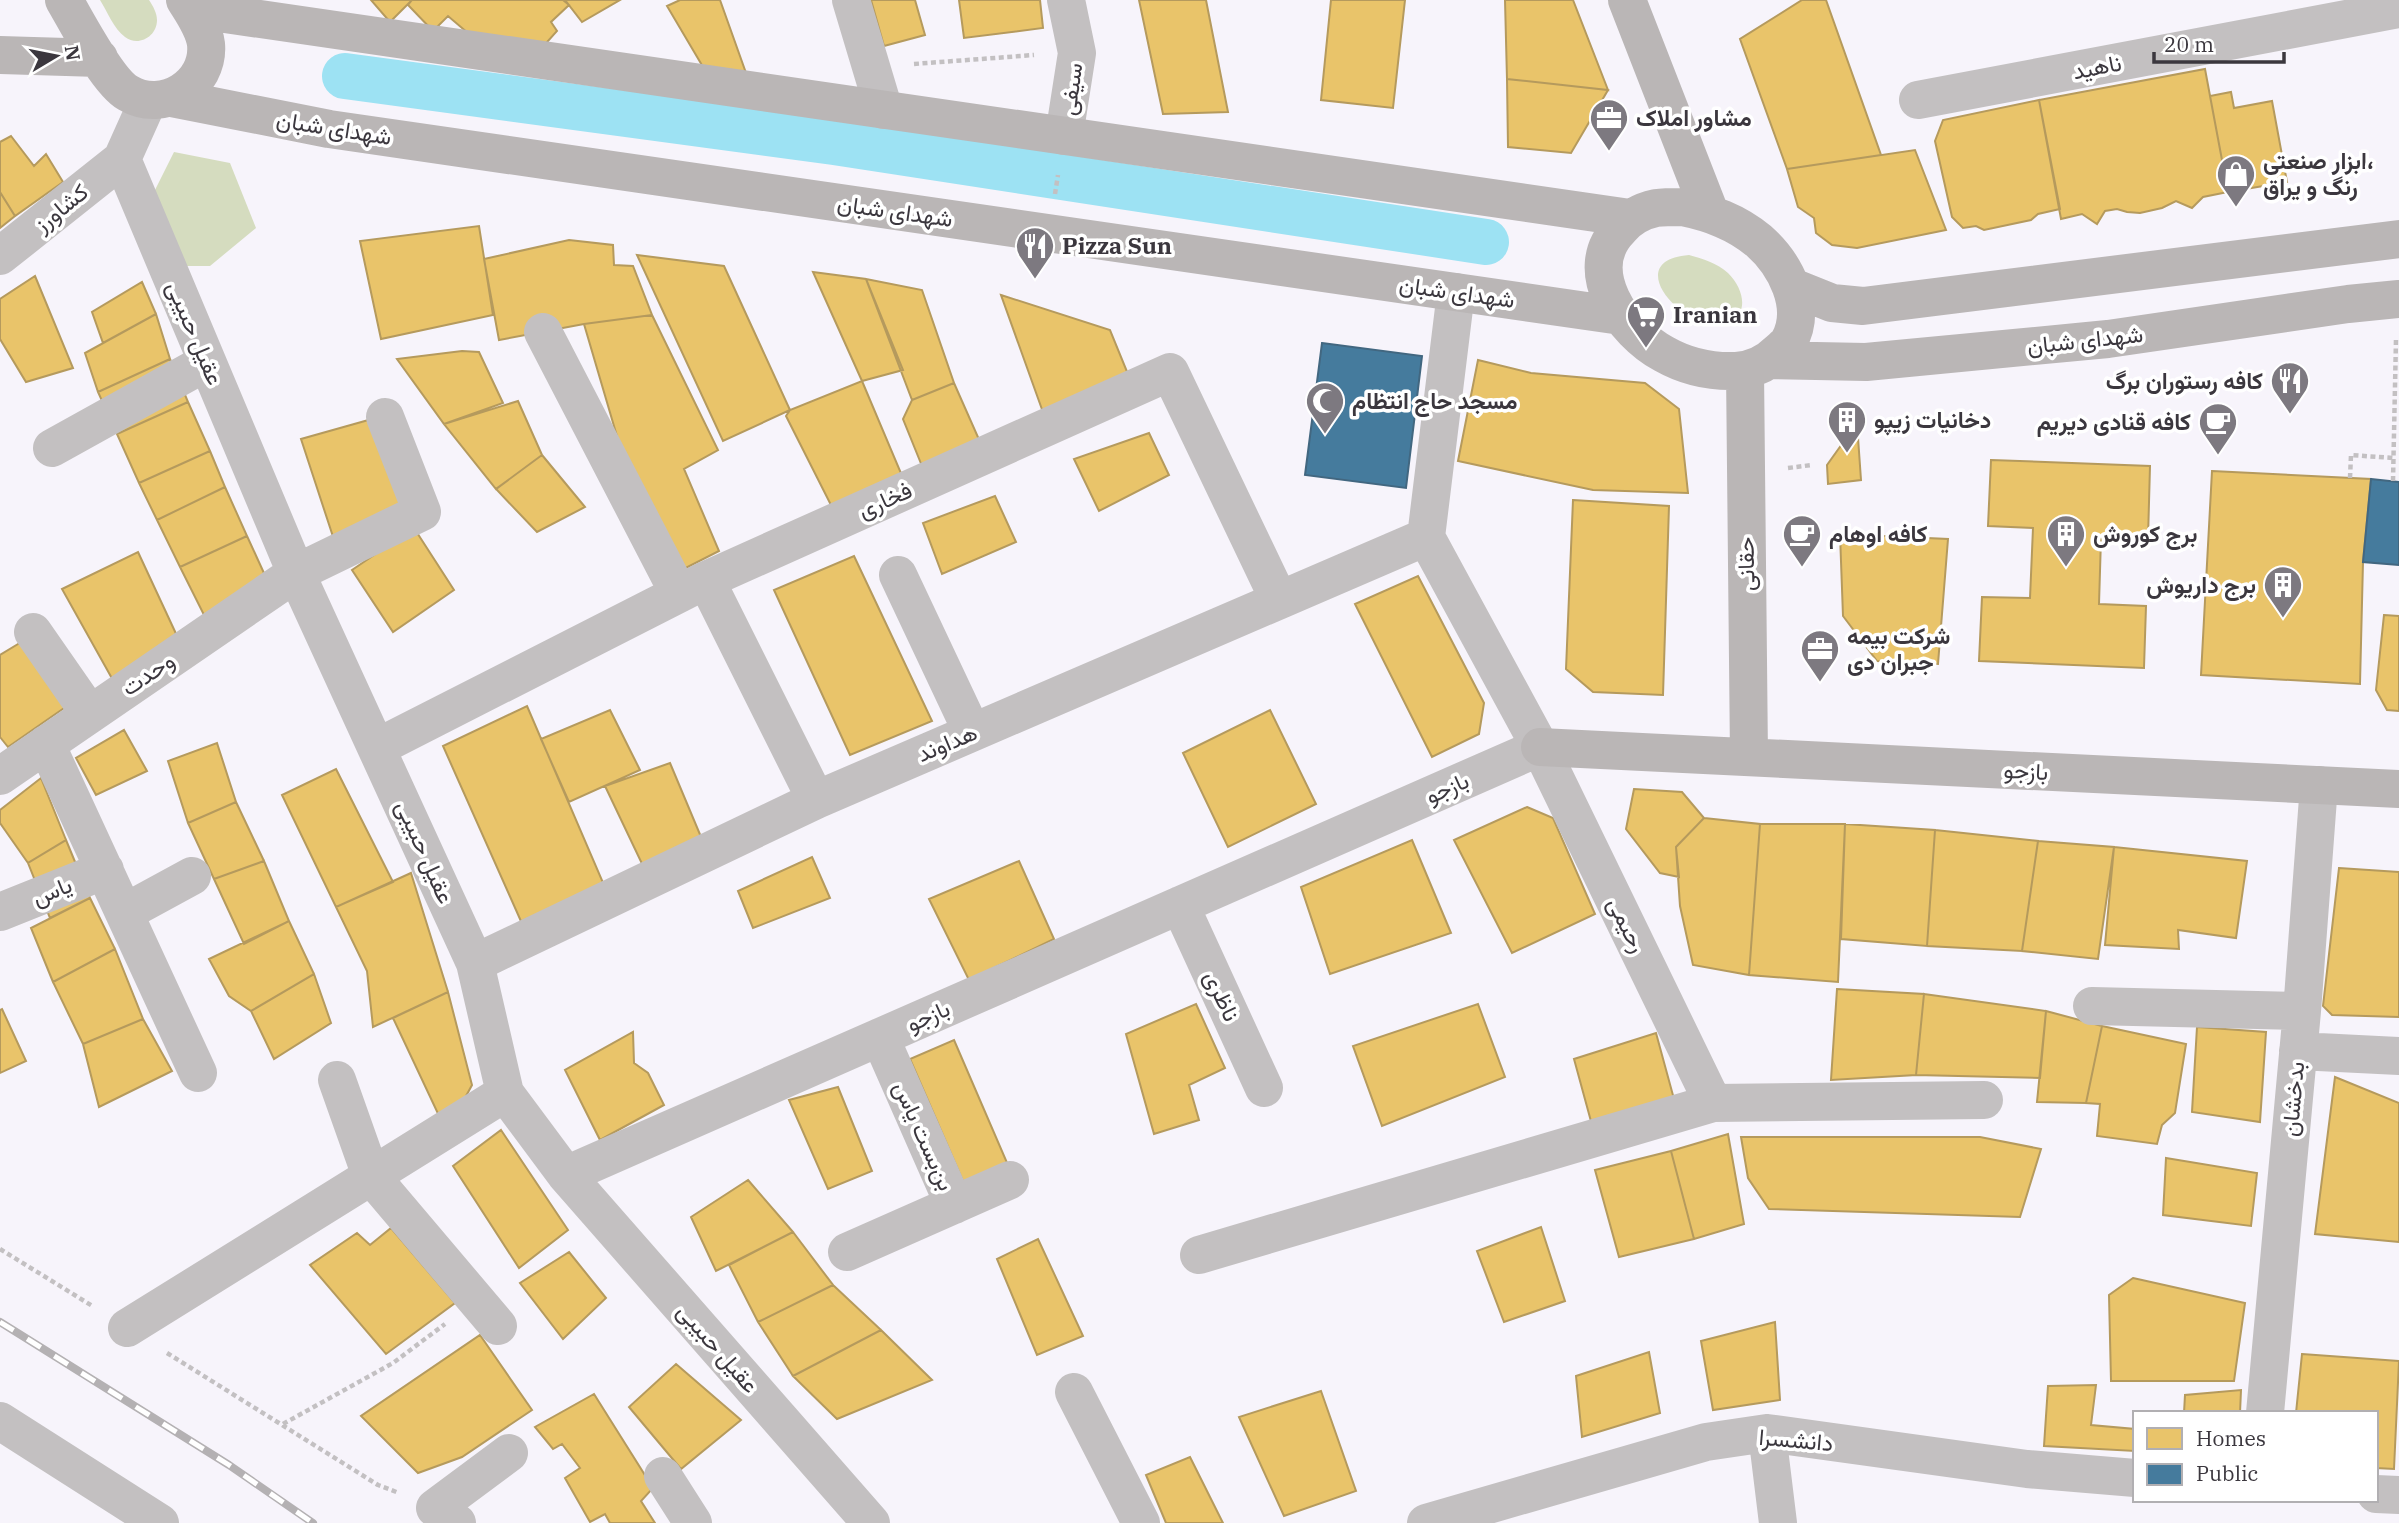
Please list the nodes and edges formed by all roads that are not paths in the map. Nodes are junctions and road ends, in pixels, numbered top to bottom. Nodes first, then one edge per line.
1 (64, 0) edge
2 (851, 0) edge
3 (1066, 0) edge
4 (1627, 0) edge
5 (188, 5) edge
6 (2395, 7) edge
7 (0, 55) edge
8 (99, 58) junction
9 (160, 100) junction
10 (1918, 100) dead end
11 (884, 110) junction
12 (1064, 136) junction
13 (122, 159) junction
14 (1710, 213) junction
15 (1630, 218) junction
16 (2399, 239) edge
17 (0, 256) edge
18 (1792, 287) junction
19 (1456, 292) junction
20 (2398, 299) edge
21 (1620, 316) junction
22 (543, 332) dead end
23 (207, 362) junction
24 (1757, 365) junction
25 (385, 417) dead end
26 (52, 448) dead end
27 (1426, 537) junction
28 (296, 573) junction
29 (898, 575) dead end
30 (693, 587) junction
31 (1279, 600) junction
32 (33, 632) dead end
33 (90, 715) junction
34 (972, 732) junction
35 (46, 744) junction
36 (378, 747) junction
37 (1540, 747) junction
38 (1749, 757) junction
39 (0, 776) edge
40 (2319, 785) junction
41 (2399, 789) edge
42 (816, 800) junction
43 (105, 870) junction
44 (192, 876) dead end
45 (1180, 905) junction
46 (0, 912) edge
47 (124, 913) junction
48 (475, 963) junction
49 (2092, 1006) dead end
50 (2302, 1011) junction
51 (880, 1037) junction
52 (2298, 1051) junction
53 (2399, 1056) edge
54 (198, 1073) dead end
55 (337, 1080) dead end
56 (1264, 1088) dead end
57 (505, 1093) junction
58 (1984, 1100) dead end
59 (1713, 1103) junction
60 (566, 1175) junction
61 (371, 1176) junction
62 (1010, 1180) dead end
63 (954, 1205) junction
64 (847, 1252) dead end
65 (1199, 1255) dead end
66 (488, 1313) road end
67 (127, 1328) road end
68 (1074, 1392) dead end
69 (2265, 1411) edge
70 (0, 1422) edge
71 (1766, 1433) junction
72 (509, 1453) dead end
73 (663, 1476) dead end
74 (2133, 1478) edge
75 (2378, 1494) edge
76 (2399, 1495) edge
77 (446, 1516) edge
78 (867, 1522) edge
79 (160, 1523) edge
80 (693, 1523) edge
81 (1141, 1523) edge
82 (1426, 1523) edge
83 (1778, 1523) edge

1 - 8 street, شهدای شبان
2 - 11 street
3 - 12 street, سیفی
4 - 14 street
5 - 9 street
5 - 11 street
6 - 10 street, ناهید
7 - 8 street
8 - 9 street, شهدای شبان
9 - 13 street
9 - 19 street, شهدای شبان
11 - 12 street
12 - 15 street
13 - 17 street, کشاورز
13 - 23 street, عقیل حبیبی
14 - 15 street
14 - 18 street
15 - 21 street
16 - 18 street
18 - 24 street
19 - 21 street, شهدای شبان
19 - 27 street
20 - 24 street, شهدای شبان
21 - 24 street
22 - 30 street
23 - 26 street
23 - 28 street, عقیل حبیبی
24 - 38 street, حقانی
25 - 28 street, وحدت
27 - 31 street, هداوند
27 - 37 street, رحیمی
28 - 33 street, وحدت
28 - 36 street, عقیل حبیبی
29 - 34 street
30 - 31 street, فخاری
30 - 36 street, فخاری
30 - 42 street
31 - 34 street, هداوند
32 - 33 street
33 - 35 street, وحدت
34 - 42 street, هداوند
35 - 39 street, وحدت
35 - 43 street
36 - 48 street, عقیل حبیبی
37 - 38 street, بازجو
37 - 45 street, بازجو
37 - 59 street, رحیمی
38 - 40 street, بازجو
40 - 41 street, بازجو
40 - 50 street, بدخشان
42 - 48 street, هداوند
43 - 46 street, یاس
43 - 47 street
44 - 47 street
45 - 51 street, بازجو
45 - 56 street, ناظری
47 - 54 street
48 - 57 street, عقیل حبیبی
49 - 50 street
50 - 52 street, بدخشان
51 - 60 street, بازجو
51 - 63 street, بن‌بست یاس
52 - 53 street
52 - 69 street, بدخشان
55 - 61 street
57 - 60 street, عقیل حبیبی
57 - 61 street
58 - 59 street
59 - 65 street
60 - 78 street, عقیل حبیبی
61 - 66 street
61 - 67 street
62 - 63 street
63 - 64 street, بن‌بست یاس
68 - 81 street
70 - 79 street
71 - 74 street, دانشسرا
71 - 82 street, دانشسرا
71 - 83 street
72 - 77 street
73 - 80 street
75 - 76 street

